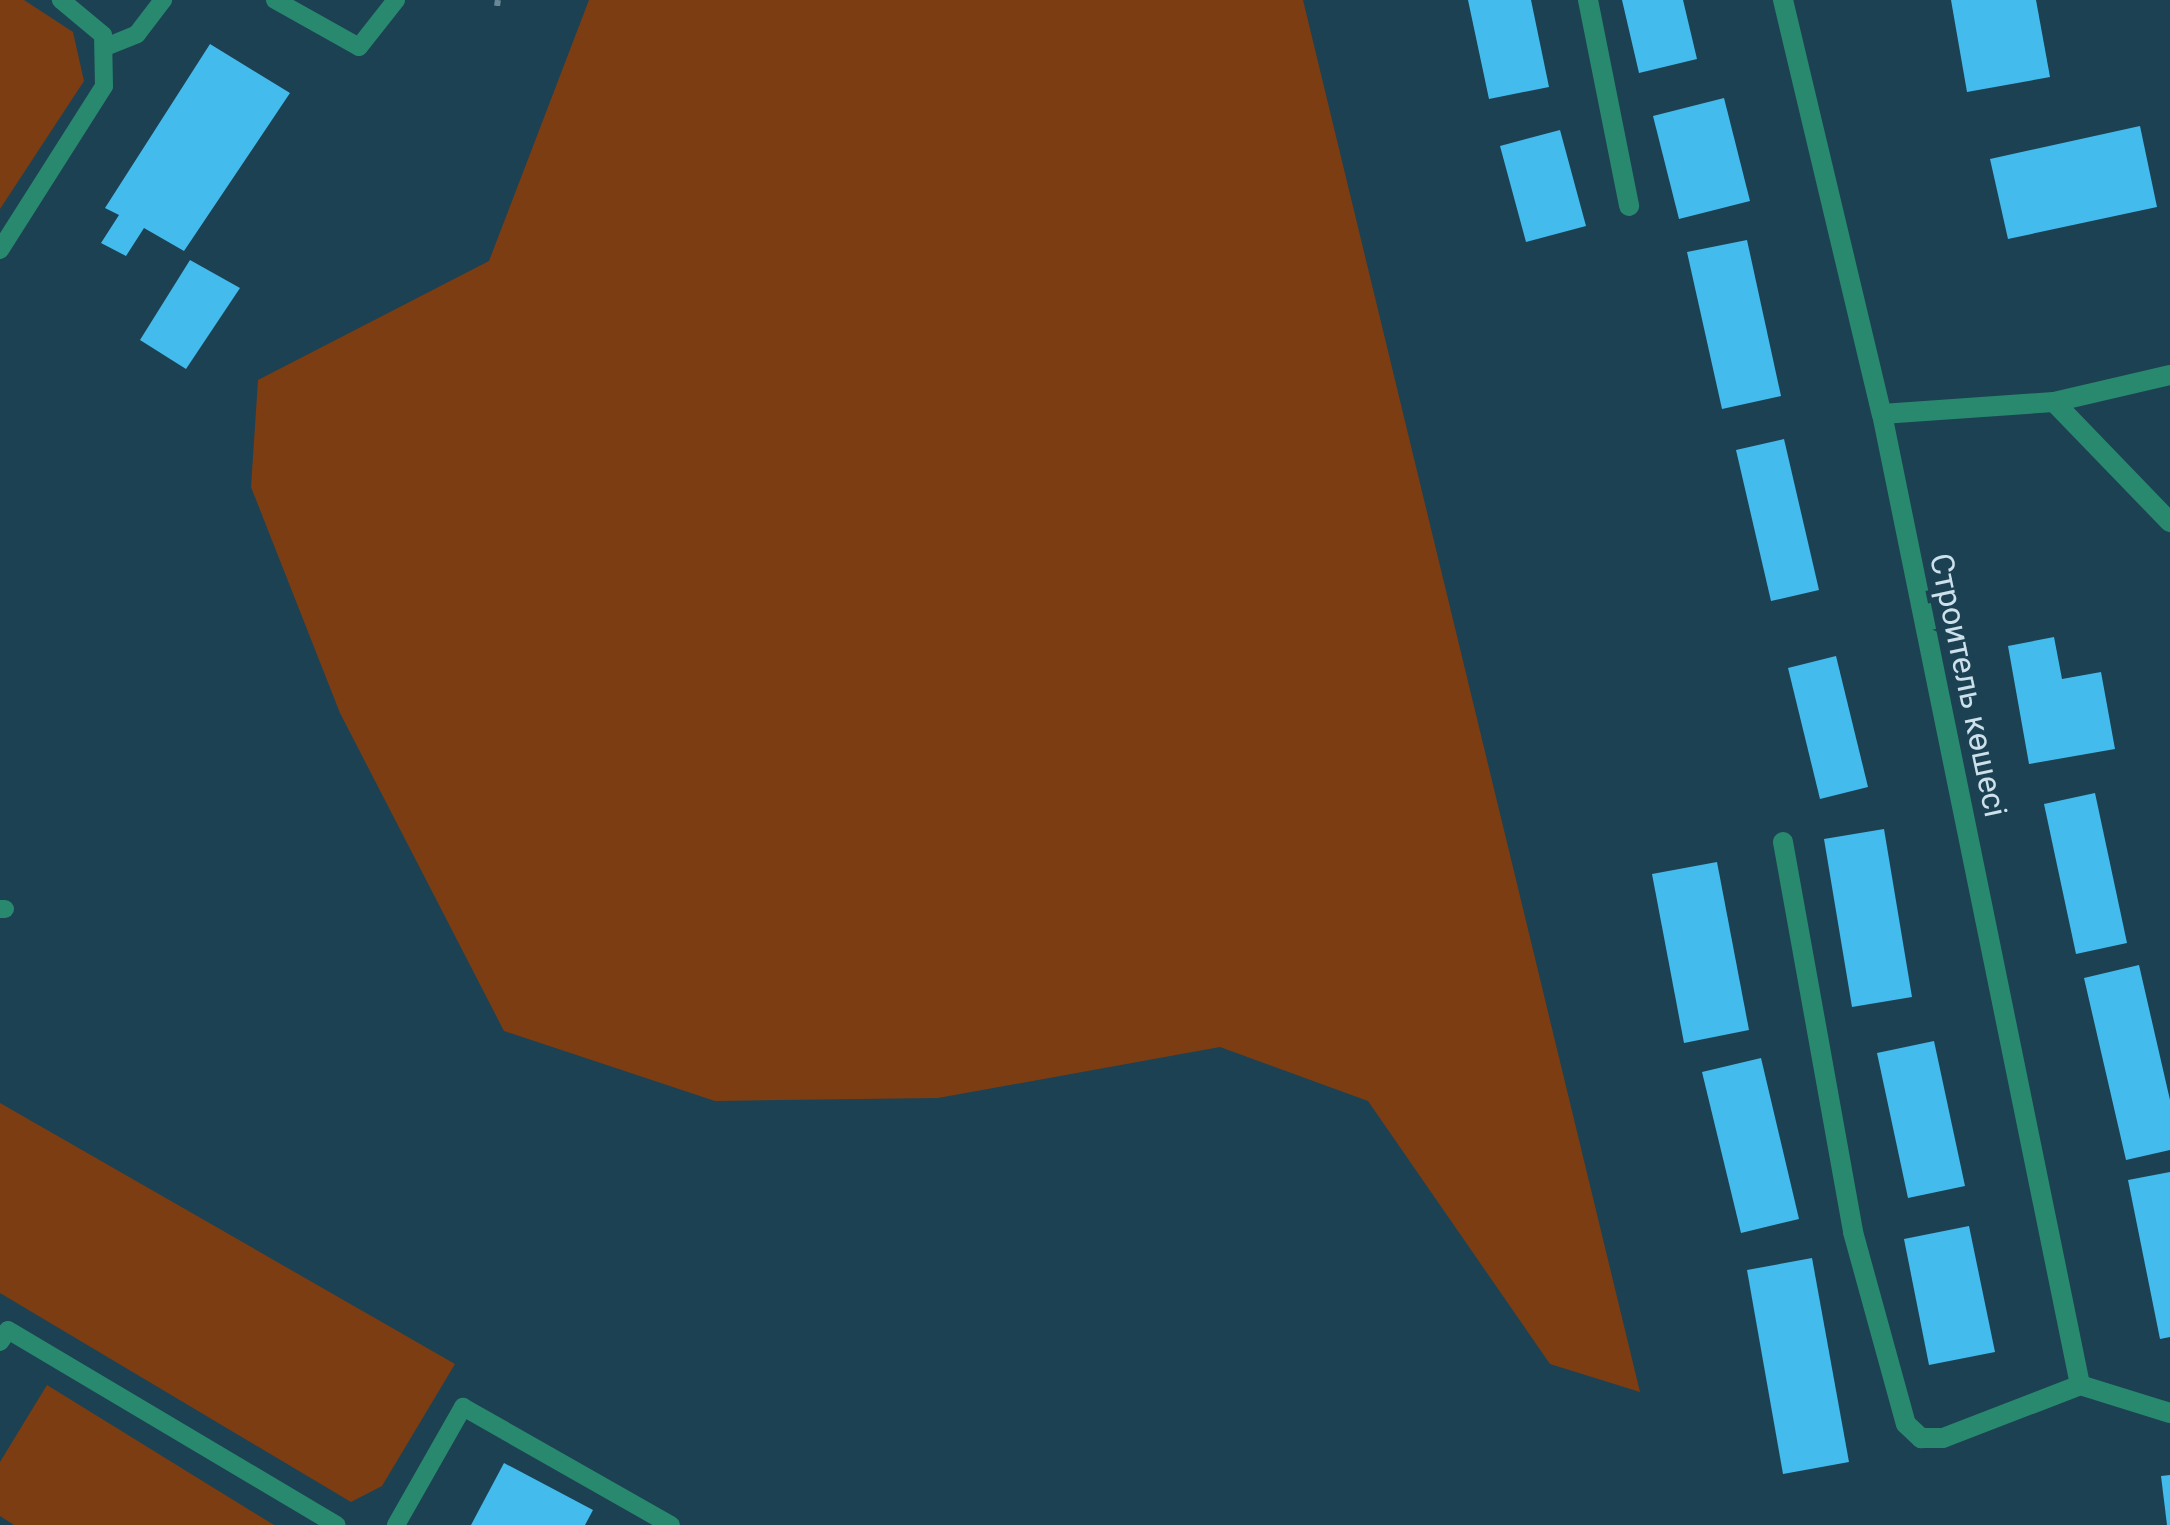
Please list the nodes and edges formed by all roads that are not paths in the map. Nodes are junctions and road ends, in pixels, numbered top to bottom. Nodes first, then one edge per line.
1 (61, 0) edge
2 (163, 0) edge
3 (275, 0) edge
4 (396, 0) edge
5 (1588, 0) edge
6 (1783, 0) edge
7 (108, 46) junction
8 (1629, 206) dead end
9 (0, 250) edge
10 (2170, 375) edge
11 (2054, 402) junction
12 (1882, 414) junction
13 (2170, 522) edge
14 (1783, 842) dead end
15 (0, 1342) edge
16 (2080, 1385) junction
17 (2170, 1413) edge
18 (337, 1525) edge
19 (396, 1525) edge
20 (671, 1525) edge

1 - 7 lane
2 - 7 lane
3 - 4 lane
5 - 8 street
6 - 12 street, Строитель көшесі
7 - 9 lane
10 - 11 street
11 - 12 street
11 - 13 street
12 - 16 street, Строитель көшесі
14 - 16 street
15 - 18 lane
16 - 17 street
19 - 20 lane

